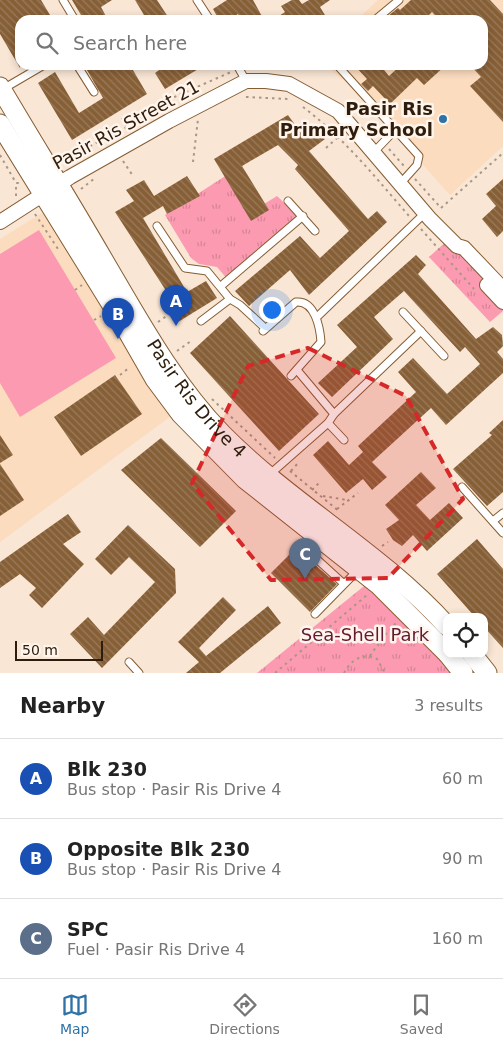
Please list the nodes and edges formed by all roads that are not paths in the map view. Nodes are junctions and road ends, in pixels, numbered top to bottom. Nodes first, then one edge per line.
1 (63, 0) edge
2 (197, 0) edge
3 (399, 0) edge
4 (72, 15) edge
5 (207, 15) edge
6 (382, 15) edge
7 (35, 70) edge
8 (80, 70) edge
9 (240, 70) edge
10 (341, 70) edge
11 (246, 81) junction
12 (1, 89) edge
13 (94, 92) dead end
14 (0, 124) edge
15 (395, 130) junction
16 (378, 148) junction
17 (65, 180) junction
18 (400, 184) junction
19 (43, 194) junction
20 (288, 201) dead end
21 (302, 216) junction
22 (428, 216) junction
23 (0, 222) edge
24 (157, 226) dead end
25 (315, 231) dead end
26 (457, 246) junction
27 (221, 286) junction
28 (503, 289) edge
29 (230, 298) junction
30 (503, 302) edge
31 (403, 312) dead end
32 (317, 317) junction
33 (201, 322) dead end
34 (421, 331) junction
35 (444, 356) dead end
36 (297, 370) junction
37 (291, 376) dead end
38 (334, 414) junction
39 (328, 423) junction
40 (344, 440) dead end
41 (269, 476) junction
42 (462, 488) dead end
43 (503, 513) edge
44 (493, 521) junction
45 (333, 522) junction
46 (503, 533) edge
47 (374, 559) junction
48 (344, 583) junction
49 (315, 614) dead end
50 (443, 622) edge
51 (443, 650) edge
52 (451, 658) edge
53 (475, 658) edge
54 (129, 662) dead end
55 (139, 673) edge
56 (464, 673) edge
57 (487, 673) edge

1 - 4 lane
2 - 5 lane
3 - 6 lane
7 - 12 lane
8 - 13 lane
9 - 11 lane
10 - 15 lane
11 - 16 street
11 - 17 street, Pasir Ris Street 21
12 - 17 street, Pasir Ris Drive 4
14 - 19 street, Pasir Ris Drive 4
15 - 16 lane
15 - 18 lane
16 - 18 street
17 - 19 street, Pasir Ris Street 21
17 - 41 street, Pasir Ris Drive 4
18 - 22 street
19 - 23 street, Pasir Ris Street 21
19 - 41 street, Pasir Ris Drive 4
20 - 21 lane
21 - 25 lane
21 - 27 lane
22 - 26 street
22 - 32 lane
24 - 27 lane
26 - 28 street
26 - 30 street
27 - 29 lane
29 - 32 lane
29 - 33 lane
31 - 34 lane
32 - 36 lane
34 - 35 lane
34 - 38 lane
36 - 37 lane
36 - 38 lane
38 - 39 lane
39 - 40 lane
39 - 41 lane
41 - 45 street, Pasir Ris Drive 4
42 - 44 lane
43 - 44 lane
44 - 46 lane
45 - 47 street, Pasir Ris Drive 4
45 - 48 lane
47 - 48 lane
47 - 50 street, Pasir Ris Drive 4
47 - 51 street, Pasir Ris Drive 4
48 - 49 lane
52 - 56 street, Pasir Ris Drive 4
53 - 57 street
54 - 55 lane

